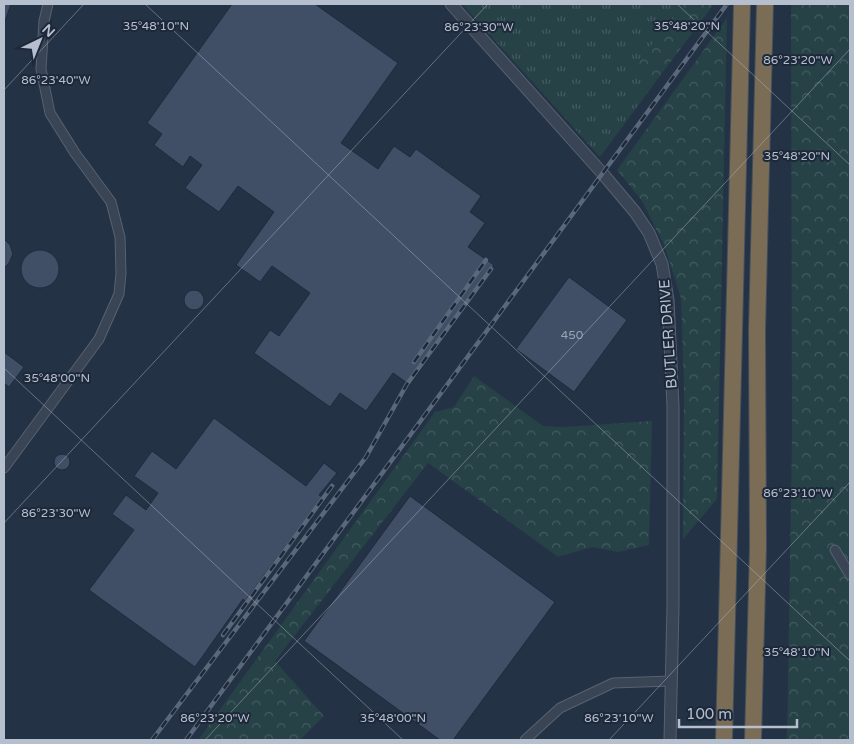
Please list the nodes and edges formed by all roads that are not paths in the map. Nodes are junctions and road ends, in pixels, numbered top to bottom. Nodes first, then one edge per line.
1 (48, 4) edge
2 (451, 4) edge
3 (742, 4) edge
4 (765, 5) edge
5 (4, 468) edge
6 (835, 550) dead end
7 (850, 575) edge
8 (671, 681) junction
9 (526, 740) edge
10 (670, 740) edge
11 (724, 740) edge
12 (754, 740) edge

1 - 5 street
2 - 8 street, BUTLER DRIVE
3 - 11 highway
4 - 12 highway
6 - 7 street
8 - 9 street
8 - 10 street, BUTLER DRIVE

